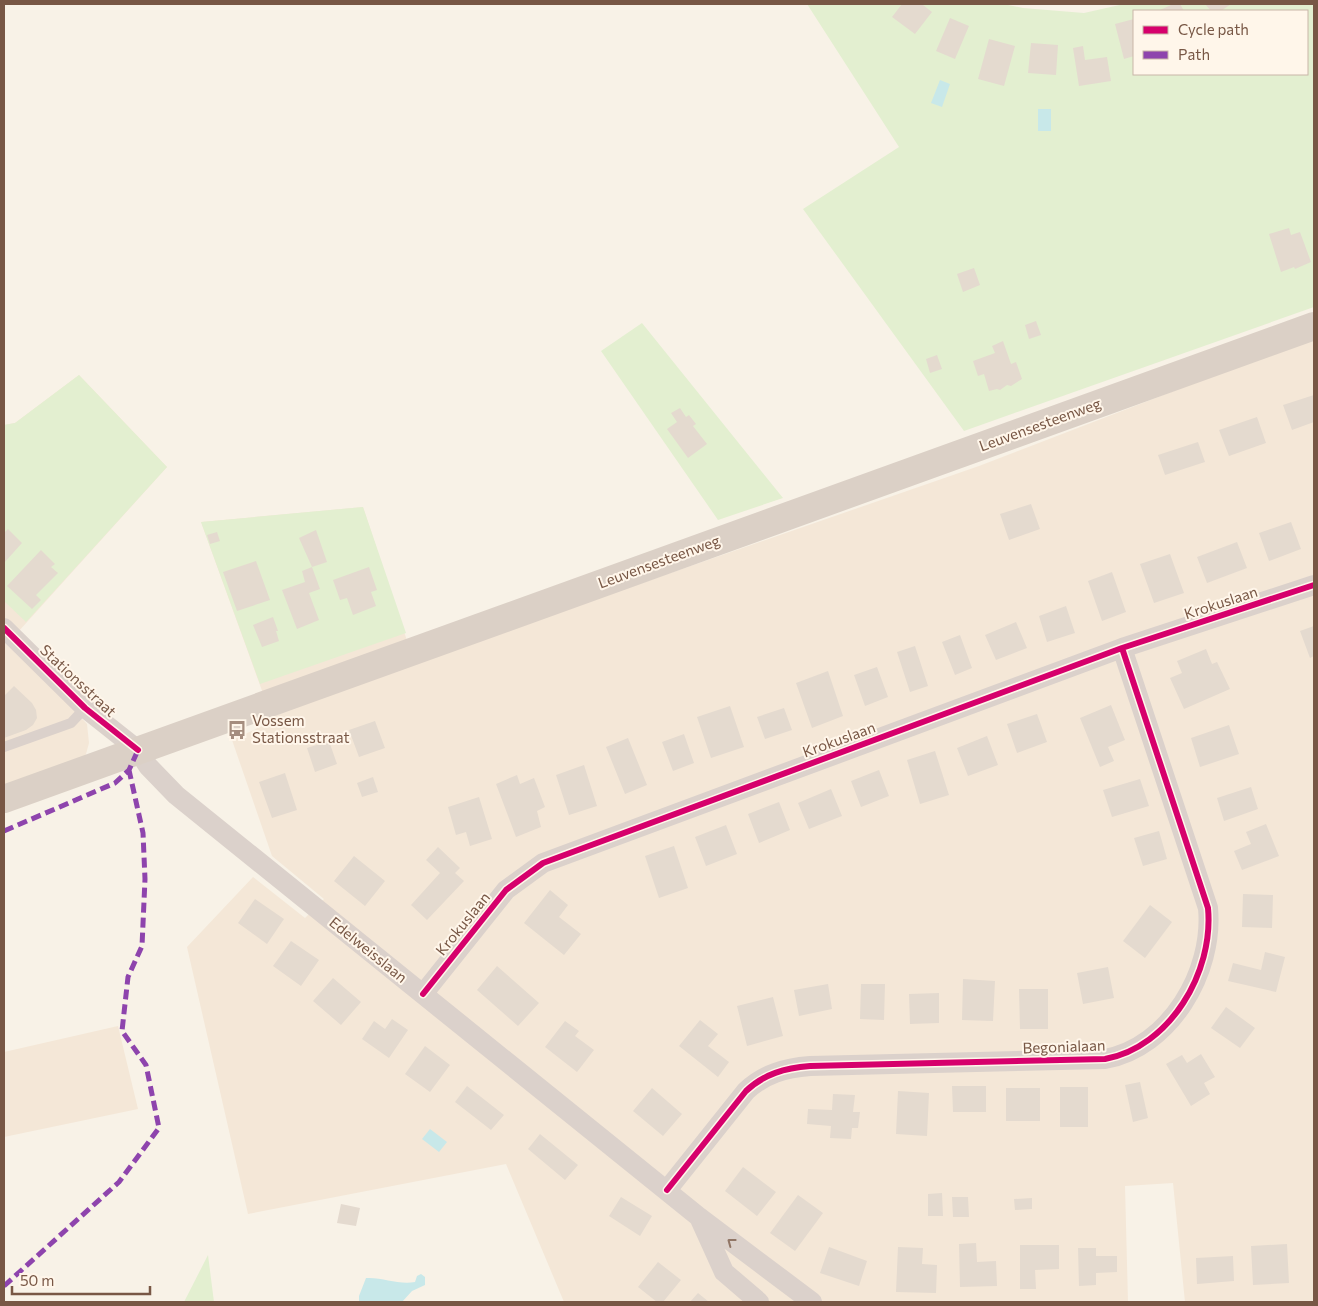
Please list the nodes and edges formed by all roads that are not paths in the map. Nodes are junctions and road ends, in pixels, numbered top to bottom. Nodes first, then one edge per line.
1 (1314, 326) edge
2 (1314, 585) edge
3 (4, 628) edge
4 (1122, 648) junction
5 (85, 708) junction
6 (4, 747) edge
7 (138, 750) junction
8 (4, 799) edge
9 (423, 994) junction
10 (667, 1190) junction
11 (699, 1218) junction
12 (756, 1260) junction
13 (733, 1281) junction
14 (789, 1294) edge
15 (759, 1302) edge
16 (812, 1302) edge

1 - 7 main road, Leuvensesteenweg
2 - 4 street, Krokuslaan
3 - 5 street, Stationsstraat
4 - 9 street, Krokuslaan
4 - 10 street, Begonialaan
5 - 6 lane
5 - 7 street, Stationsstraat
7 - 8 main road, Leuvensesteenweg
7 - 9 street, Edelweisslaan
9 - 10 street, Edelweisslaan
10 - 11 street, Edelweisslaan
12 -> 11 street, Edelweisslaan
11 - 13 street, Edelweisslaan
12 - 13 street
12 - 14 street, Edelweisslaan
13 - 15 street, Edelweisslaan
14 - 16 street, Edelweisslaan

